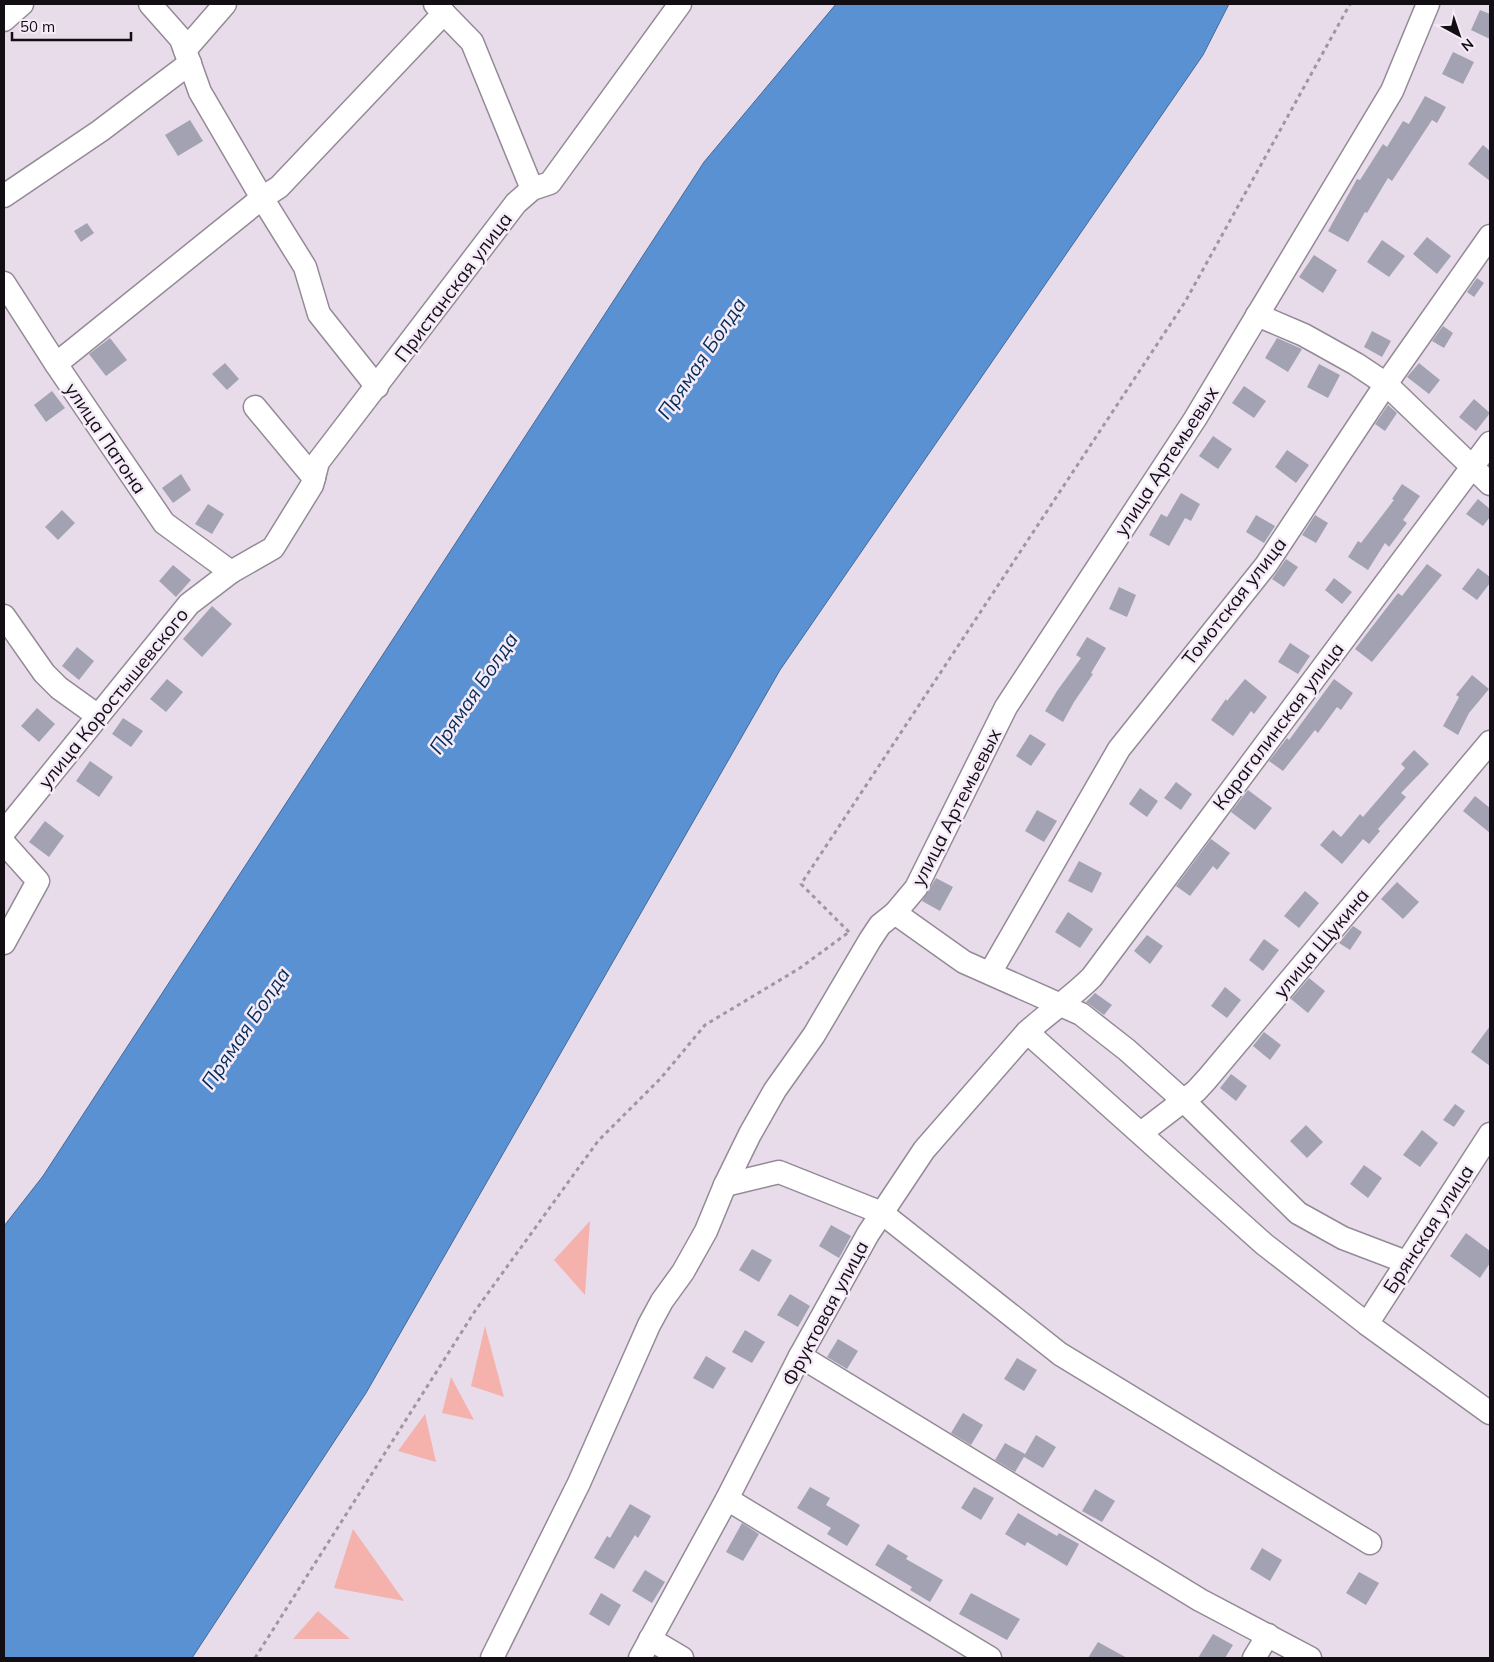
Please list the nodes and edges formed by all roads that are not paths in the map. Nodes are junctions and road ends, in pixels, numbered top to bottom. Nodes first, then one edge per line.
1 (22, 4) edge
2 (150, 4) edge
3 (224, 4) edge
4 (680, 4) edge
5 (1428, 4) edge
6 (439, 8) edge
7 (4, 20) edge
8 (187, 57) junction
9 (532, 189) junction
10 (4, 196) edge
11 (262, 198) junction
12 (1490, 236) edge
13 (4, 283) edge
14 (1257, 315) junction
15 (56, 364) junction
16 (1386, 384) junction
17 (377, 387) junction
18 (255, 407) dead end
19 (1490, 444) edge
20 (1471, 467) junction
21 (314, 478) junction
22 (1490, 484) edge
23 (231, 572) junction
24 (4, 616) edge
25 (98, 716) junction
26 (1490, 742) edge
27 (4, 832) edge
28 (4, 843) edge
29 (895, 913) junction
30 (4, 943) edge
31 (990, 973) junction
32 (1061, 1004) junction
33 (1027, 1032) junction
34 (1184, 1101) junction
35 (1141, 1133) junction
36 (1490, 1134) edge
37 (725, 1185) junction
38 (882, 1212) junction
39 (1406, 1262) junction
40 (1367, 1324) junction
41 (800, 1356) junction
42 (1490, 1413) edge
43 (727, 1498) junction
44 (1370, 1542) dead end
45 (1268, 1635) junction
46 (650, 1639) junction
47 (492, 1658) edge
48 (640, 1658) edge
49 (682, 1658) edge
50 (990, 1658) edge
51 (1254, 1658) edge
52 (1310, 1658) edge

1 - 7 street
2 - 8 street
3 - 8 street
4 - 9 street, Пристанская улица
5 - 14 street, улица Артемьевых
6 - 9 street
6 - 11 street
8 - 10 street
8 - 11 street
9 - 17 street, Пристанская улица
11 - 15 street
11 - 17 street
12 - 16 street, Томотская улица
13 - 15 street, улица Патона
14 - 16 street
14 - 29 street, улица Артемьевых
15 - 23 street, улица Патона
16 - 20 street
16 - 31 street, Томотская улица
17 - 21 street, Пристанская улица
18 - 21 street
19 - 20 street, Карагалинская улица
20 - 22 street
20 - 32 street, Карагалинская улица
21 - 23 street, Пристанская улица
23 - 25 street, улица Коростышевского
24 - 25 street
25 - 27 street, улица Коростышевского
26 - 34 street, улица Щукина
28 - 30 street
29 - 31 street
29 - 37 street, улица Артемьевых
31 - 32 street
32 - 33 street, Фруктовая улица
32 - 34 street
33 - 35 street
33 - 38 street, Фруктовая улица
34 - 35 street, улица Щукина
34 - 39 street
35 - 40 street
36 - 39 street, Брянская улица
37 - 38 street
37 - 47 street, улица Артемьевых
38 - 41 street, Фруктовая улица
38 - 44 street
39 - 40 street, Брянская улица
40 - 42 street
41 - 43 street, Фруктовая улица
41 - 45 street
43 - 46 street, Фруктовая улица
43 - 50 street
45 - 51 street
45 - 52 street
46 - 48 street, Фруктовая улица
46 - 49 street

